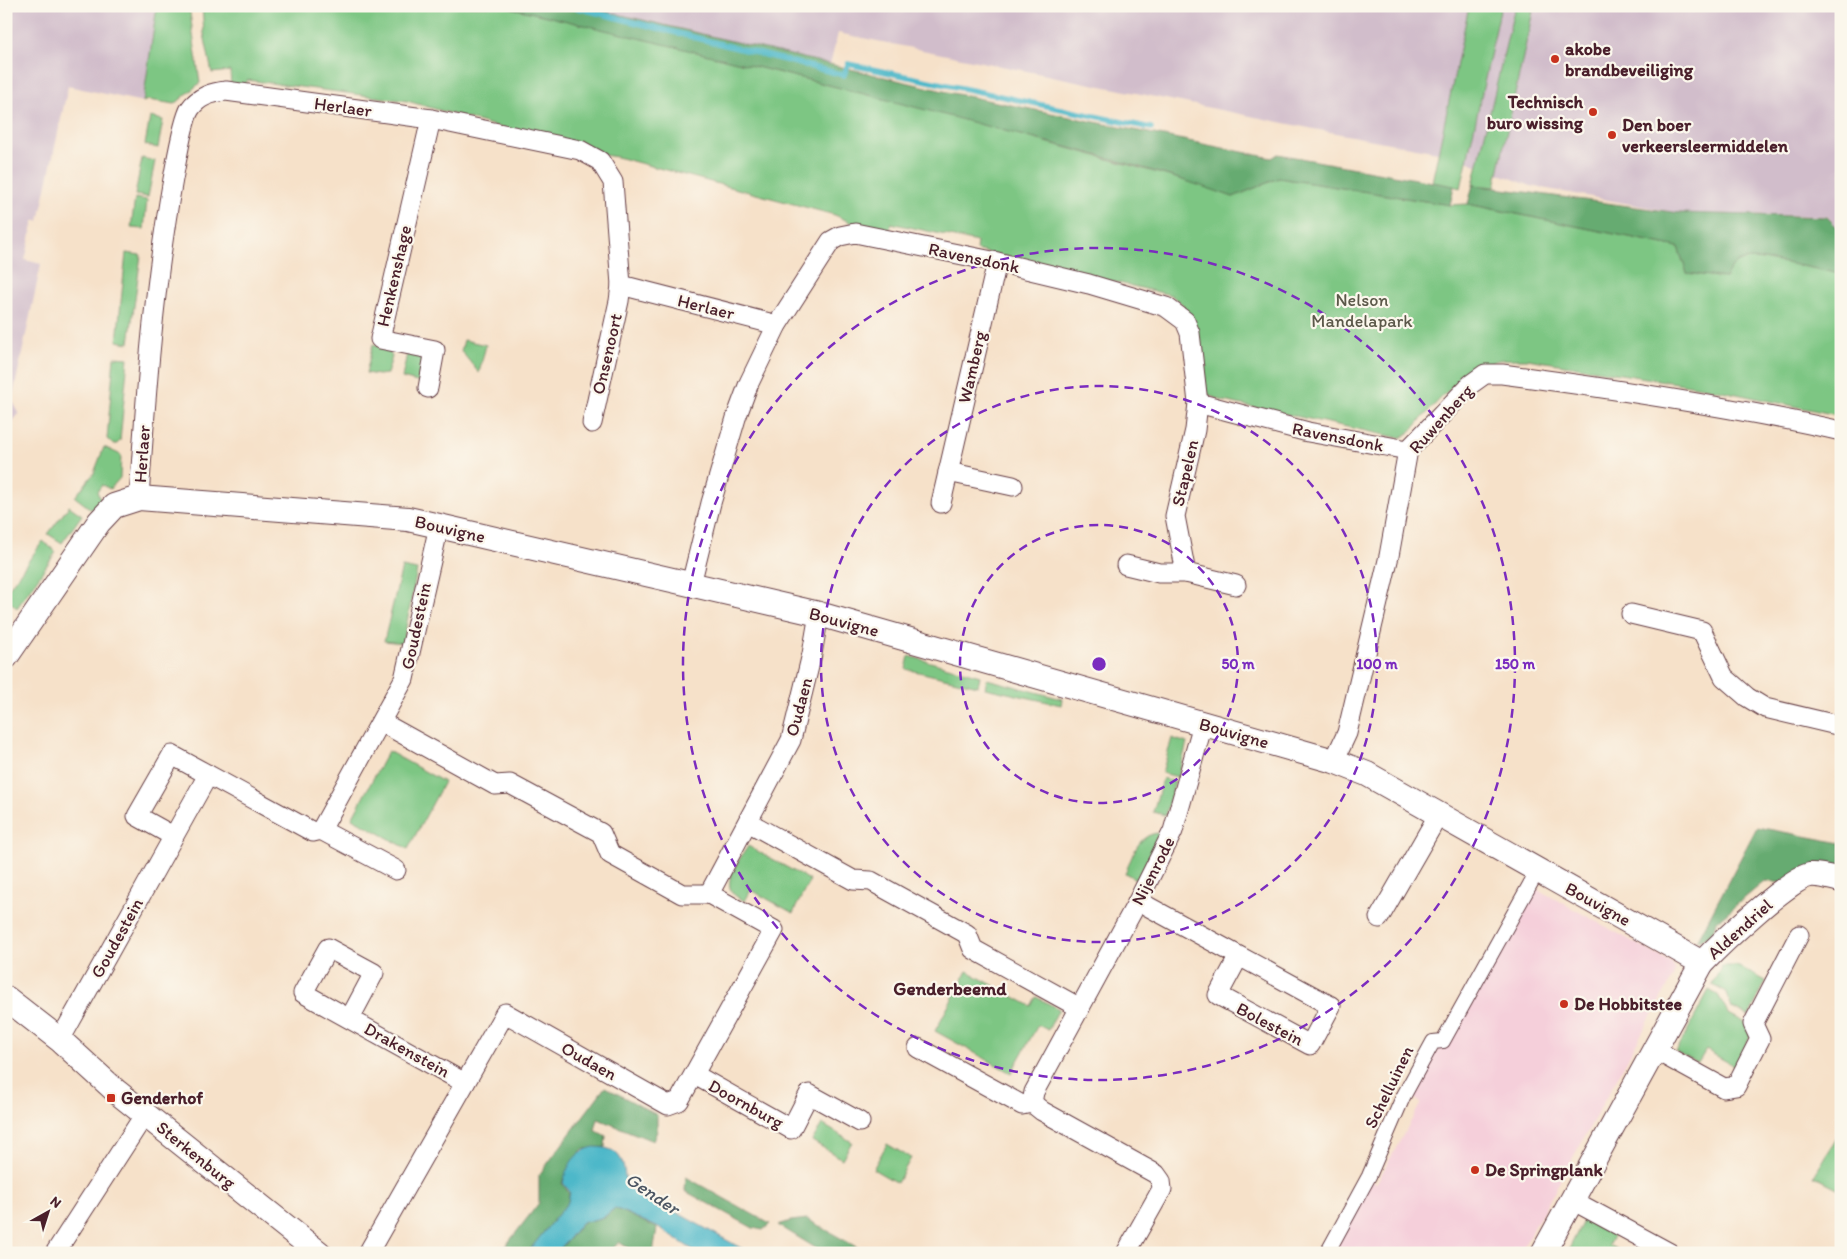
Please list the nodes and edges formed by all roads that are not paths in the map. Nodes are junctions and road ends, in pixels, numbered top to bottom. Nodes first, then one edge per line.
1 (431, 119) junction
2 (997, 262) junction
3 (621, 285) junction
4 (777, 324) junction
5 (428, 388) dead end
6 (1198, 403) junction
7 (592, 423) dead end
8 (1841, 431) edge
9 (1408, 450) junction
10 (948, 472) junction
11 (1013, 486) dead end
12 (139, 498) junction
13 (941, 503) dead end
14 (439, 526) junction
15 (1126, 565) dead end
16 (1186, 572) junction
17 (691, 584) junction
18 (1236, 585) dead end
19 (819, 614) junction
20 (1631, 614) dead end
21 (6, 657) edge
22 (381, 722) junction
23 (1203, 724) junction
24 (1841, 726) edge
25 (1334, 761) junction
26 (208, 775) junction
27 (1438, 814) junction
28 (748, 822) junction
29 (321, 830) junction
30 (173, 836) junction
31 (396, 870) dead end
32 (1538, 870) junction
33 (1841, 880) edge
34 (709, 894) junction
35 (1138, 901) junction
36 (1379, 918) dead end
37 (1799, 935) dead end
38 (1239, 956) junction
39 (1702, 963) junction
40 (6, 998) edge
41 (1080, 1008) junction
42 (350, 1018) dead end
43 (60, 1040) junction
44 (918, 1048) dead end
45 (1655, 1050) junction
46 (694, 1075) junction
47 (465, 1082) junction
48 (1032, 1103) junction
49 (145, 1114) junction
50 (860, 1122) dead end
51 (1572, 1200) junction
52 (55, 1253) edge
53 (318, 1253) edge
54 (368, 1253) edge
55 (1126, 1253) edge
56 (1327, 1253) edge
57 (1543, 1253) edge
58 (1670, 1253) edge

1 - 3 street, Herlaer
1 - 5 street, Henkenshage
1 - 12 street, Herlaer
2 - 4 street, Ravensdonk
2 - 6 street, Ravensdonk
2 - 10 street, Wamberg
3 - 4 street, Herlaer
3 - 7 street, Onsenoort
4 - 17 street, Ravensdonk
6 - 9 street, Ravensdonk
6 - 16 street, Stapelen
8 - 9 street, Ruwenberg
9 - 25 street, Ruwenberg
10 - 11 street
10 - 13 street, Wamberg
12 - 14 street, Bouvigne
12 - 21 street, Bouvigne
14 - 17 street, Bouvigne
14 - 22 street, Goudestein
15 - 16 street
16 - 18 street
17 - 19 street, Bouvigne
19 - 23 street, Bouvigne
19 - 28 street, Oudaen
20 - 24 street
22 - 29 street, Goudestein
22 - 34 street, Oudaen
23 - 25 street, Bouvigne
23 - 35 street, Nijenrode
25 - 27 street, Bouvigne
26 - 29 street
26 - 30 street, Goudestein
26 - 30 street
27 - 32 street, Bouvigne
27 - 36 street
28 - 34 street, Oudaen
28 - 41 street
29 - 31 street
30 - 43 street, Goudestein
32 - 39 street, Bouvigne
32 - 56 street, Schelluinen
33 - 39 street, Aldendriel
34 - 46 street, Oudaen
35 - 38 street, Bolestein
35 - 41 street, Nijenrode
37 - 45 street
38 - 38 street, Bolestein
39 - 45 street, Aldendriel
40 - 43 street, Sterkenburg
41 - 48 street, Nijenrode
42 - 47 street, Drakenstein
43 - 49 street, Sterkenburg
44 - 48 street
45 - 51 street, Aldendriel
46 - 47 street, Oudaen
46 - 50 street, Doornburg
47 - 54 street, Oudaen
48 - 55 street
49 - 52 street
49 - 53 street, Sterkenburg
51 - 57 street, Aldendriel
51 - 58 street

